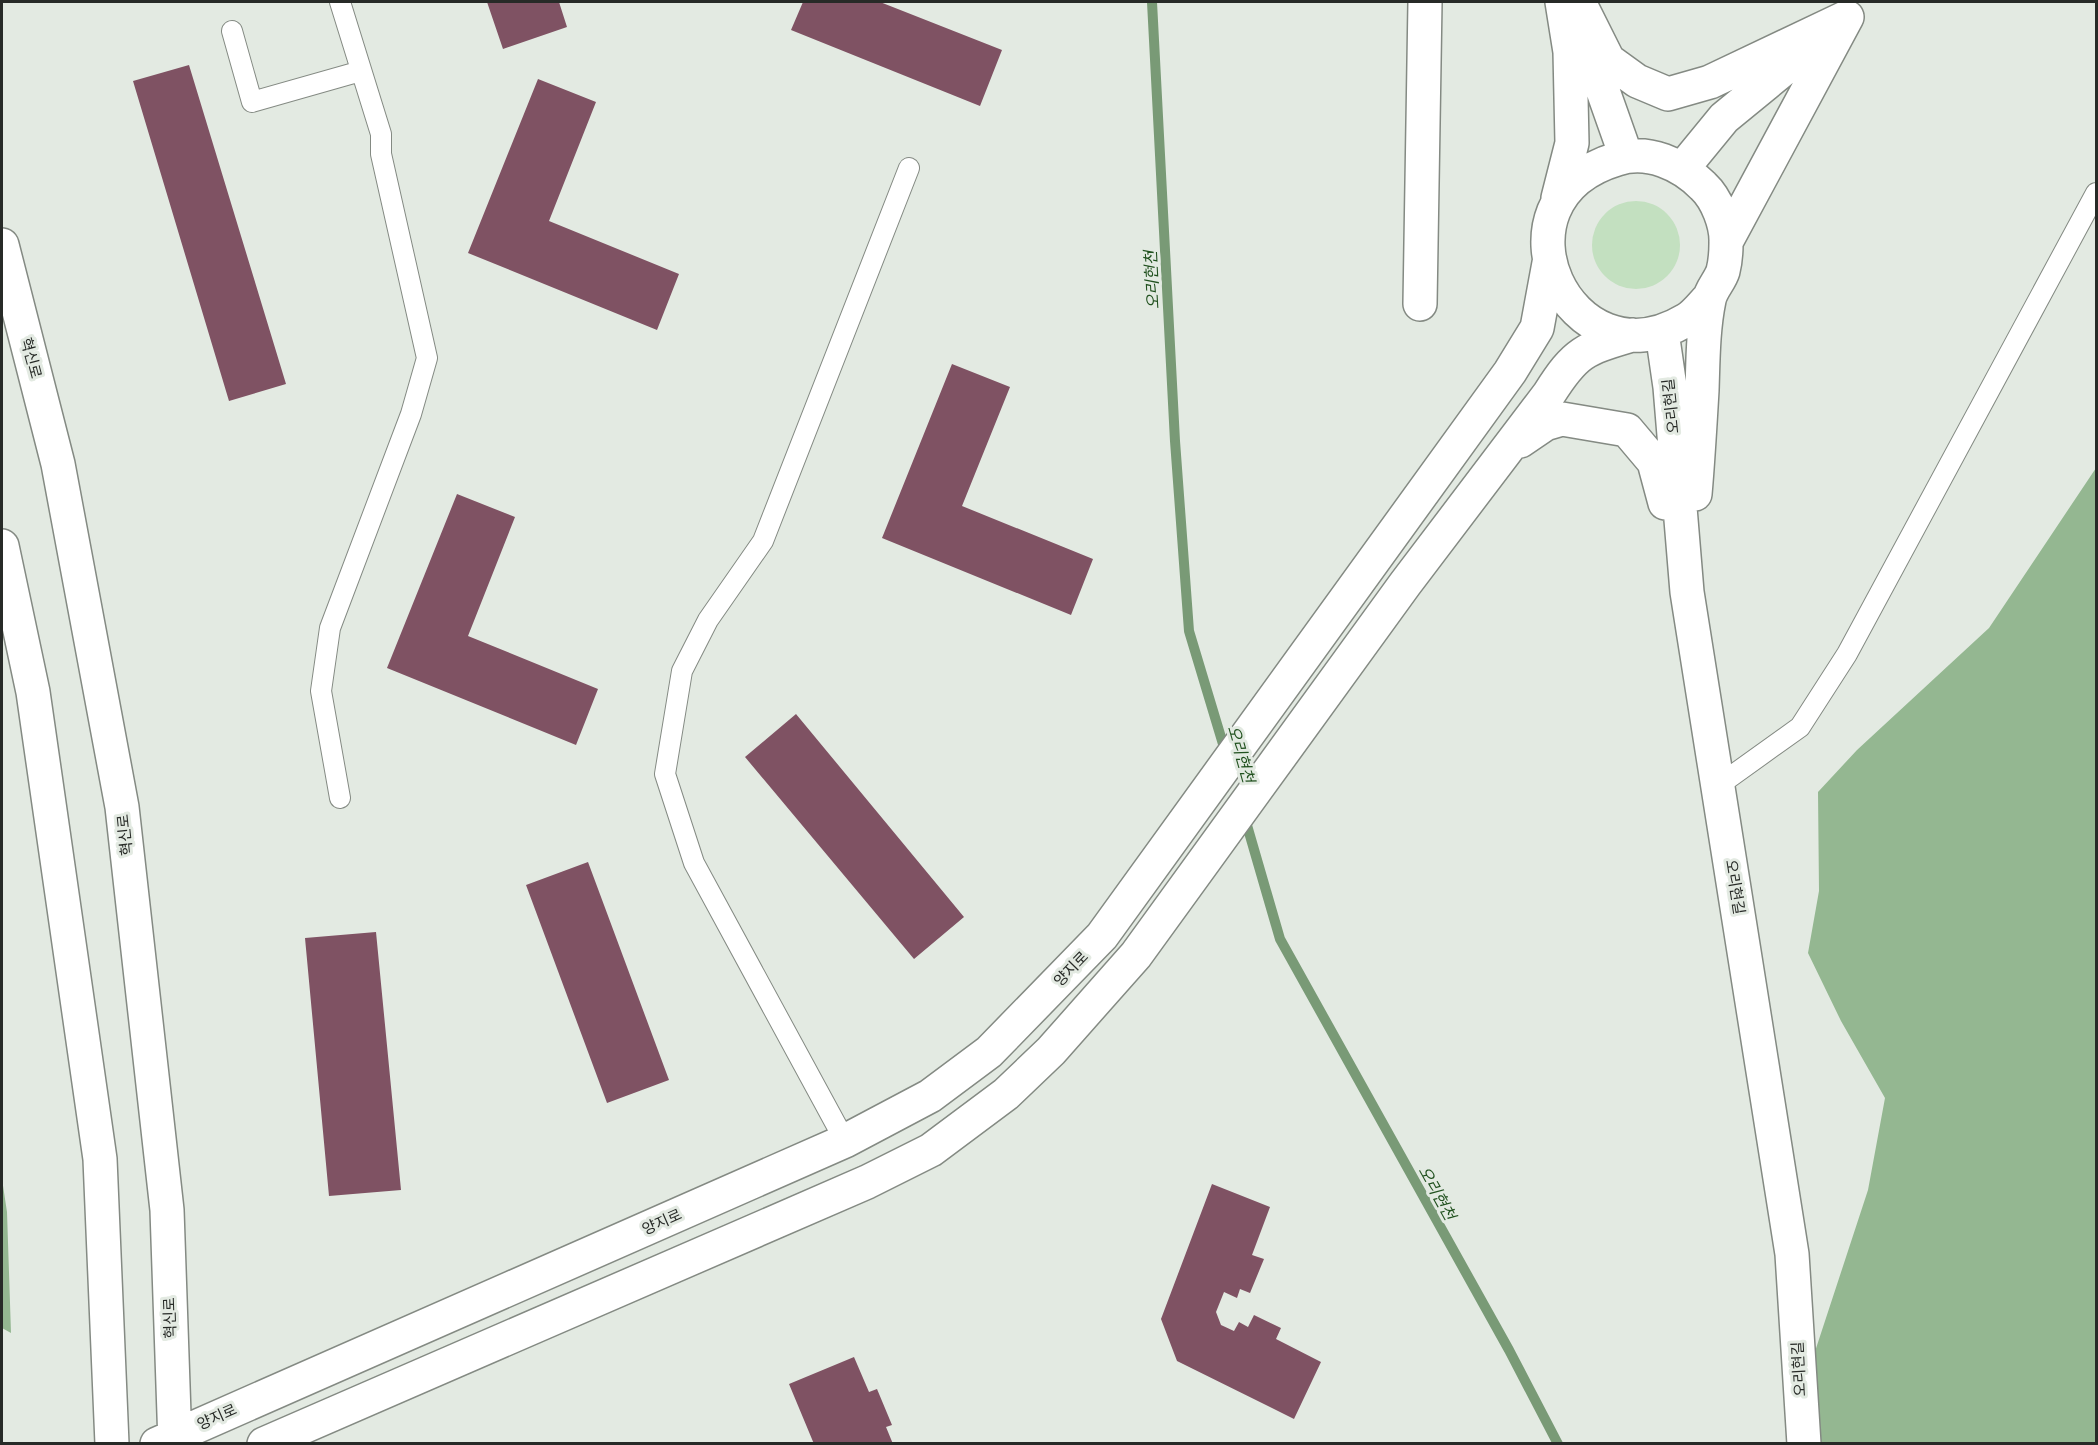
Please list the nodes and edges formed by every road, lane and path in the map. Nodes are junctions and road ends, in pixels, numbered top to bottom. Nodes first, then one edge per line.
1 (340, 2) edge
2 (1425, 2) edge
3 (1562, 2) edge
4 (1571, 2) edge
5 (1579, 2) edge
6 (1854, 10) edge
7 (232, 31) dead end
8 (361, 71) junction
9 (1626, 156) junction
10 (909, 168) dead end
11 (1683, 168) junction
12 (2097, 193) edge
13 (1556, 205) junction
14 (1726, 242) junction
15 (2, 245) edge
16 (1549, 263) junction
17 (1709, 298) junction
18 (1420, 304) dead end
19 (1647, 333) junction
20 (1500, 457) junction
21 (2, 546) edge
22 (1687, 592) junction
23 (1719, 785) junction
24 (340, 798) dead end
25 (845, 1141) junction
26 (867, 1182) junction
27 (169, 1441) edge
28 (112, 1443) edge
29 (264, 1443) edge
30 (1804, 1443) edge

1 - 8 lane
2 - 18 street
3 - 13 street
4 - 9 street
5 - 6 street
6 - 11 street
6 - 14 street
7 - 8 lane
8 - 24 lane
9 - 11 street
9 - 13 street
10 - 25 lane
11 - 14 street
12 - 23 lane
13 - 16 street
14 - 17 street
15 - 27 street, 혁신로
16 - 19 street
16 - 25 street, 양지로
17 - 19 street
17 - 22 street
19 - 20 street
19 - 22 street, 오리현길
20 - 22 street
20 - 26 street
21 - 28 street
22 - 23 street, 오리현길
23 - 30 street, 오리현길
25 - 26 street
25 - 27 street, 양지로
26 - 29 street

